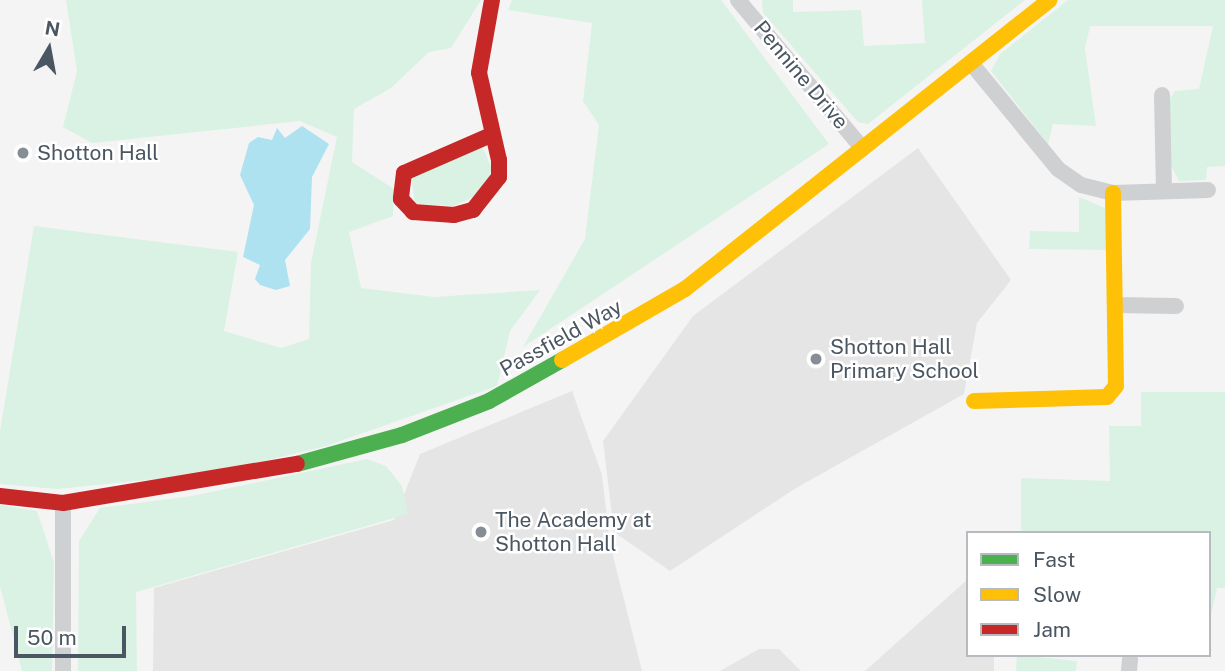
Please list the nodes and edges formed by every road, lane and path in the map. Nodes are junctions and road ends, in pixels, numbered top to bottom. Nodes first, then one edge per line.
1 (492, 0) edge
2 (1049, 0) edge
3 (740, 1) edge
4 (971, 63) junction
5 (1162, 95) dead end
6 (491, 135) junction
7 (863, 149) junction
8 (1208, 190) dead end
9 (1164, 191) junction
10 (1113, 193) junction
11 (1115, 305) junction
12 (1176, 306) dead end
13 (974, 401) dead end
14 (0, 496) edge
15 (63, 503) junction
16 (63, 671) edge

1 - 6 street
2 - 4 street, Passfield Way
3 - 7 street, Pennine Drive
4 - 7 street, Passfield Way
4 - 10 street
5 - 9 street
6 - 6 street
7 - 15 street, Passfield Way
8 - 9 street
9 - 10 street
10 - 11 street
11 - 12 street
11 - 13 street
14 - 15 street, Passfield Way
15 - 16 street

